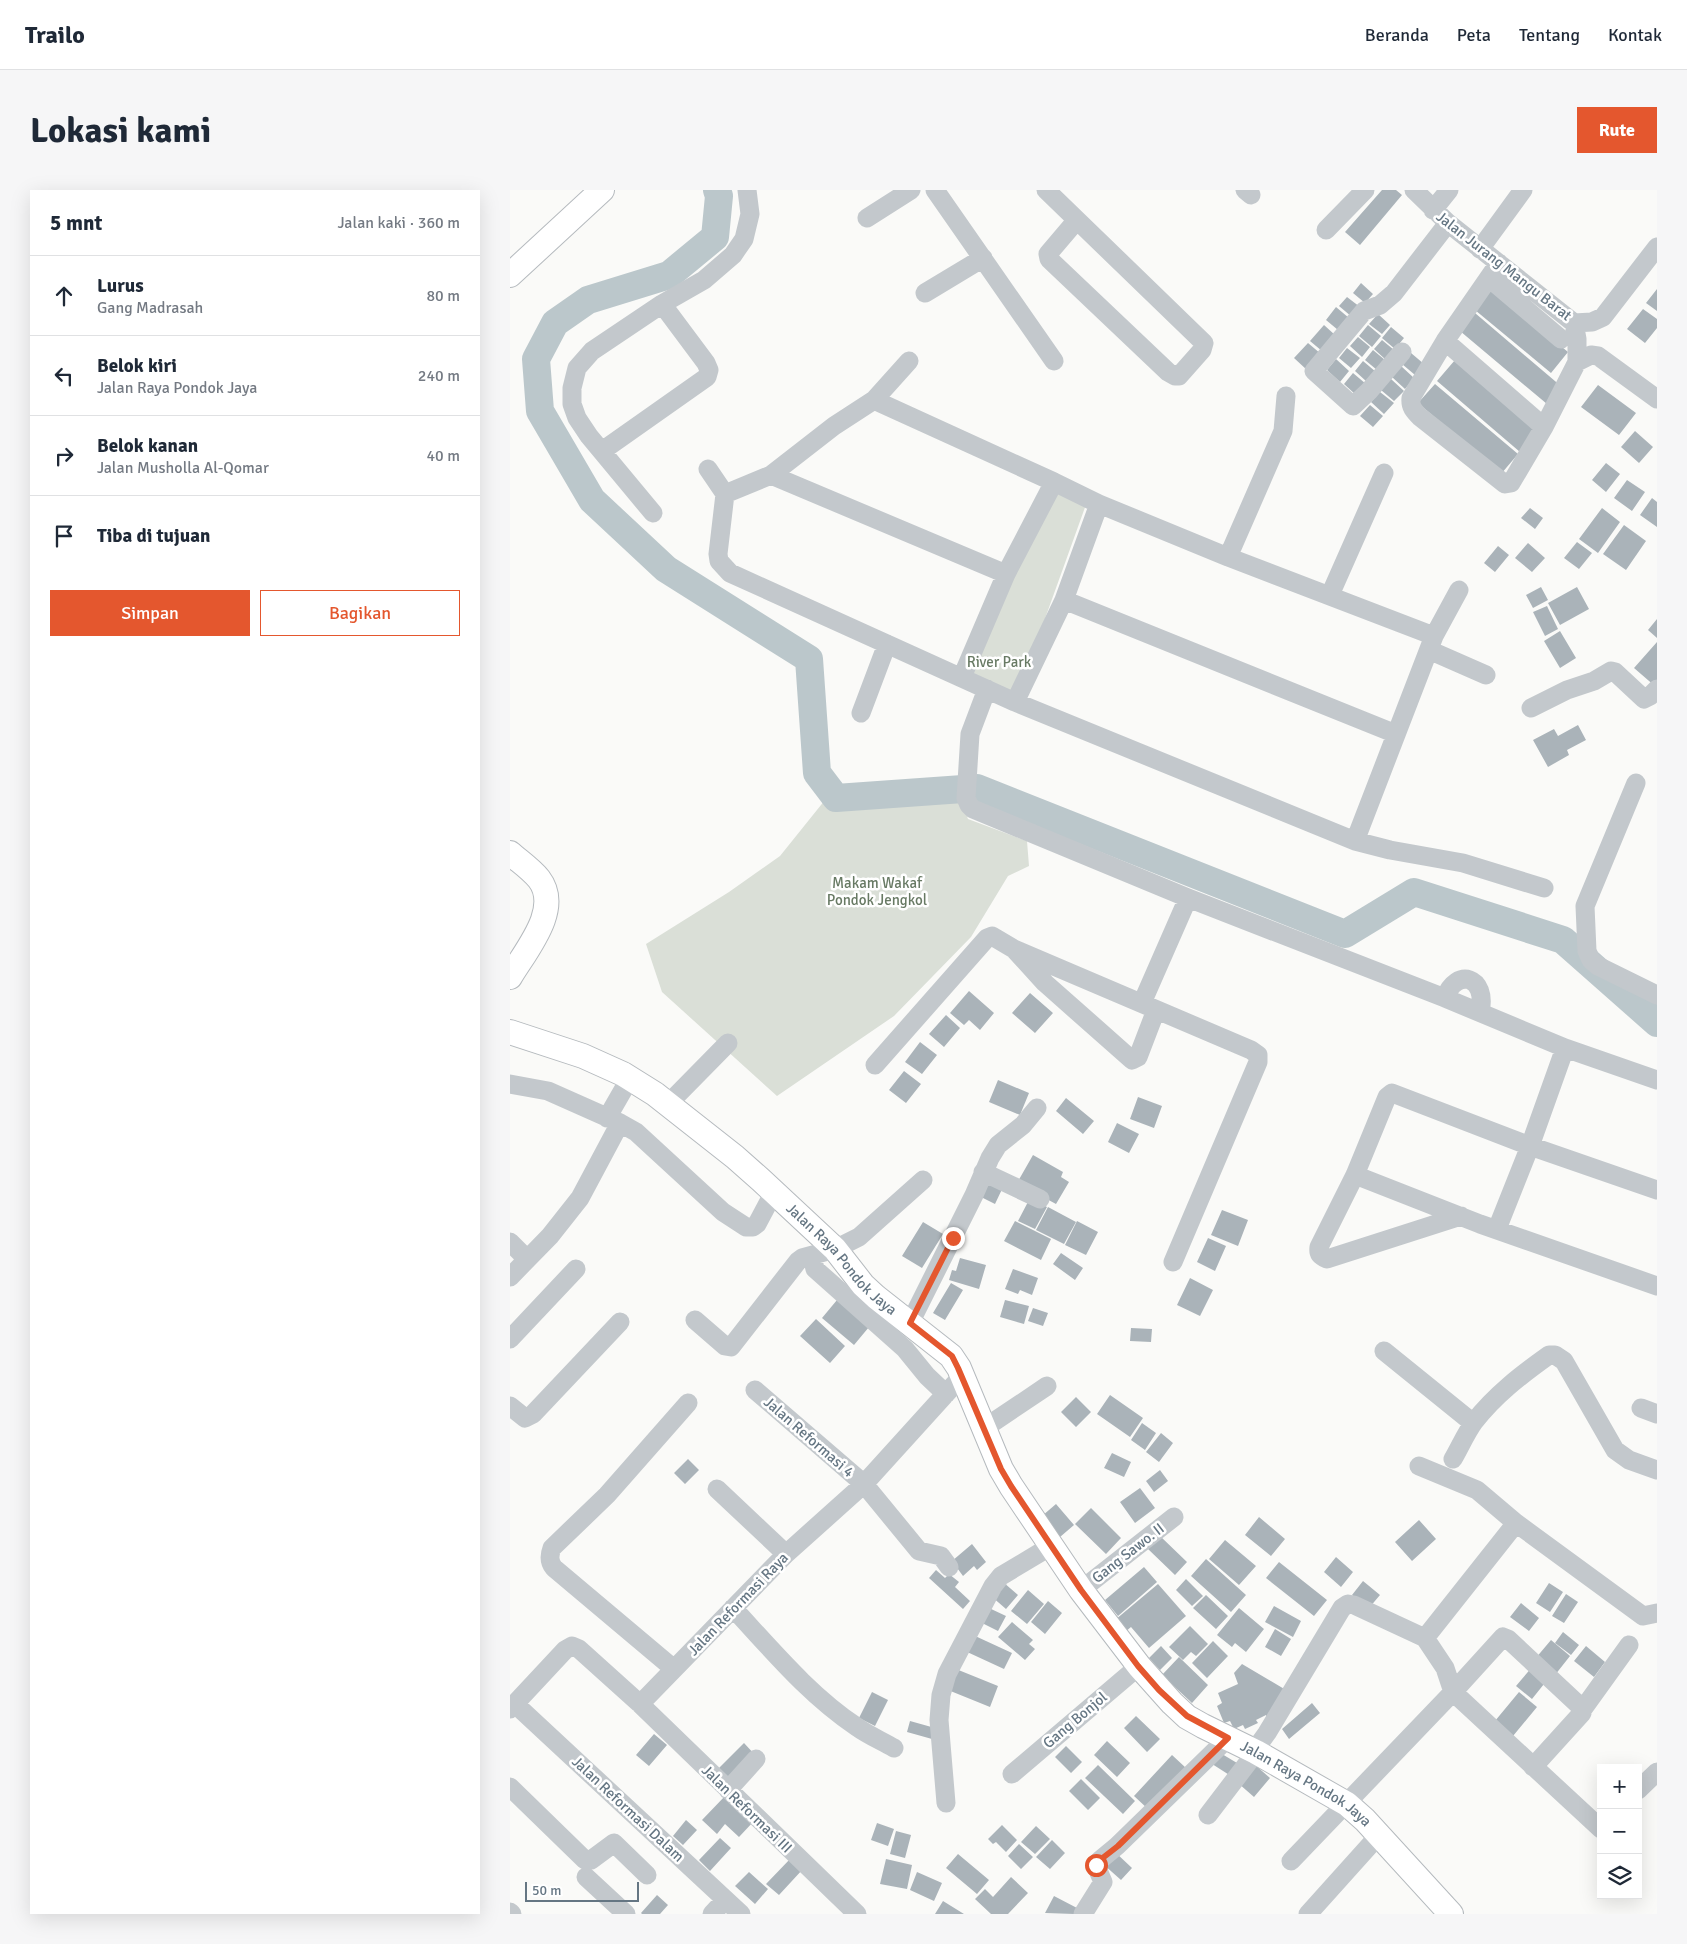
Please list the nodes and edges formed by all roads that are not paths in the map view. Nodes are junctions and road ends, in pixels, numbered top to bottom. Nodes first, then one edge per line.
1 (602, 190) edge
2 (748, 190) edge
3 (912, 190) edge
4 (936, 190) edge
5 (1046, 190) edge
6 (1365, 190) edge
7 (1414, 190) edge
8 (1449, 190) edge
9 (1523, 190) edge
10 (1433, 210) junction
11 (867, 218) dead end
12 (1076, 221) junction
13 (1448, 223) junction
14 (1326, 230) dead end
15 (1657, 247) edge
16 (1480, 249) junction
17 (982, 258) junction
18 (1494, 270) junction
19 (510, 275) edge
20 (925, 293) dead end
21 (662, 304) junction
22 (1574, 323) junction
23 (1561, 339) dead end
24 (1445, 341) junction
25 (1402, 352) dead end
26 (909, 361) dead end
27 (1054, 361) dead end
28 (1577, 362) junction
29 (1286, 396) dead end
30 (1657, 399) edge
31 (874, 400) junction
32 (1544, 427) junction
33 (602, 451) junction
34 (708, 469) dead end
35 (1384, 473) dead end
36 (771, 475) junction
37 (1054, 482) junction
38 (725, 494) junction
39 (1099, 504) junction
40 (653, 513) dead end
41 (1228, 557) junction
42 (1006, 574) junction
43 (1459, 590) dead end
44 (1330, 595) junction
45 (1064, 600) junction
46 (1432, 643) junction
47 (887, 644) junction
48 (1486, 674) dead end
49 (962, 677) junction
50 (987, 689) junction
51 (1657, 689) edge
52 (1015, 702) junction
53 (1531, 708) dead end
54 (861, 712) dead end
55 (1396, 734) junction
56 (1636, 782) dead end
57 (1355, 841) junction
58 (510, 853) edge
59 (1544, 888) dead end
60 (1188, 898) junction
61 (1014, 949) junction
62 (510, 977) edge
63 (1657, 994) edge
64 (1446, 998) junction
65 (1149, 1006) junction
66 (1480, 1012) junction
67 (510, 1032) edge
68 (728, 1043) dead end
69 (1565, 1048) junction
70 (875, 1065) dead end
71 (630, 1078) junction
72 (1657, 1080) edge
73 (510, 1084) edge
74 (668, 1104) junction
75 (1037, 1108) dead end
76 (614, 1120) junction
77 (1530, 1146) junction
78 (983, 1172) junction
79 (1355, 1176) junction
80 (923, 1180) dead end
81 (1657, 1190) edge
82 (774, 1192) junction
83 (1040, 1199) dead end
84 (1461, 1216) junction
85 (1497, 1229) junction
86 (510, 1242) edge
87 (835, 1249) junction
88 (812, 1256) junction
89 (527, 1259) junction
90 (1173, 1262) dead end
91 (576, 1268) dead end
92 (510, 1277) edge
93 (1657, 1286) edge
94 (695, 1320) dead end
95 (620, 1322) dead end
96 (910, 1323) junction
97 (510, 1339) edge
98 (1384, 1352) dead end
99 (955, 1380) junction
100 (1047, 1386) dead end
101 (755, 1390) dead end
102 (688, 1402) dead end
103 (510, 1406) edge
104 (1474, 1423) junction
105 (983, 1428) junction
106 (1452, 1459) dead end
107 (1419, 1466) dead end
108 (1657, 1470) edge
109 (864, 1484) junction
110 (717, 1489) dead end
111 (1174, 1517) dead end
112 (1516, 1523) junction
113 (1051, 1546) junction
114 (786, 1554) junction
115 (948, 1567) dead end
116 (1081, 1590) junction
117 (733, 1608) junction
118 (1657, 1613) edge
119 (1425, 1638) junction
120 (1629, 1645) dead end
121 (1138, 1666) junction
122 (674, 1669) junction
123 (1453, 1692) junction
124 (639, 1703) junction
125 (512, 1707) edge
126 (1583, 1709) junction
127 (1228, 1738) junction
128 (894, 1748) dead end
129 (1255, 1751) junction
130 (756, 1759) dead end
131 (1533, 1767) junction
132 (1657, 1772) edge
133 (1012, 1774) dead end
134 (510, 1786) edge
135 (1642, 1786) edge
136 (728, 1790) junction
137 (946, 1803) dead end
138 (1347, 1804) junction
139 (1208, 1815) dead end
140 (1597, 1825) edge
141 (1379, 1835) junction
142 (1291, 1861) dead end
143 (647, 1875) dead end
144 (586, 1877) dead end
145 (725, 1900) junction
146 (626, 1914) edge
147 (712, 1914) edge
148 (741, 1914) edge
149 (857, 1914) edge
150 (1083, 1914) edge
151 (1308, 1914) edge
152 (1451, 1914) edge

1 - 19 main road
2 - 21 street
3 - 11 street
4 - 17 street
5 - 12 street
6 - 14 street
7 - 10 street, Jalan Jurang Mangu Barat
8 - 10 street
9 - 16 street
10 - 13 street, Jalan Jurang Mangu Barat
12 - 12 street
13 - 16 street, Jalan Jurang Mangu Barat
13 - 25 street
15 - 22 street, Jalan Jurang Mangu Barat
16 - 18 street, Jalan Jurang Mangu Barat
17 - 20 street
17 - 27 street
18 - 22 street, Jalan Jurang Mangu Barat
18 - 23 street
18 - 24 street
21 - 33 street
21 - 33 street
22 - 28 street
24 - 32 street
24 - 32 street
26 - 31 street
28 - 30 street
28 - 32 street
29 - 41 street
31 - 36 street
31 - 37 street
33 - 40 street
34 - 38 street
35 - 44 street
36 - 38 street
36 - 42 street
37 - 39 street
37 - 42 street
38 - 47 street
39 - 41 street
39 - 45 street
41 - 44 street
42 - 49 street
43 - 46 street
44 - 46 street
45 - 52 street
45 - 55 street
46 - 48 street
46 - 55 street
47 - 49 street
47 - 54 street
49 - 50 street
50 - 52 street
50 - 60 street
51 - 53 street
52 - 57 street
55 - 57 street
56 - 63 street
57 - 59 street
58 - 62 main road
60 - 64 street
60 - 65 street
61 - 65 street
61 - 65 street
61 - 70 street
64 - 66 street
64 - 66 street
65 - 90 street
66 - 69 street
67 - 71 main road, Jalan Raya Pondok Jaya
68 - 74 street
69 - 72 street
69 - 77 street
71 - 74 main road, Jalan Raya Pondok Jaya
71 - 76 street
73 - 76 street
74 - 82 main road, Jalan Raya Pondok Jaya
75 - 78 street
76 - 82 street
76 - 89 street
77 - 79 street
77 - 81 street
77 - 85 street
78 - 83 street
78 - 96 street
79 - 84 street
79 - 84 street
80 - 87 street
82 - 87 main road, Jalan Raya Pondok Jaya
84 - 85 street
85 - 93 street
86 - 89 street
87 - 88 street
87 - 96 main road, Jalan Raya Pondok Jaya
88 - 94 street
88 - 99 street
89 - 92 street
91 - 97 street
95 - 103 street
96 - 99 main road, Jalan Raya Pondok Jaya
98 - 104 street
99 - 105 main road, Jalan Raya Pondok Jaya
99 - 109 street, Jalan Reformasi Raya
100 - 105 street
101 - 109 street, Jalan Reformasi 4
102 - 122 street
104 - 106 street
104 - 108 street
105 - 113 main road, Jalan Raya Pondok Jaya
107 - 112 street
109 - 114 street, Jalan Reformasi Raya
109 - 115 street, Jalan Reformasi 4
110 - 114 street
111 - 116 street, Gang Sawo. II
112 - 118 street
112 - 119 street
113 - 116 main road, Jalan Raya Pondok Jaya
113 - 137 street
114 - 117 street, Jalan Reformasi Raya
116 - 121 main road, Jalan Raya Pondok Jaya
117 - 122 street, Jalan Reformasi Raya
117 - 128 street
119 - 123 street
119 - 129 street
120 - 126 street
121 - 127 main road, Jalan Raya Pondok Jaya
121 - 133 street, Gang Bonjol
122 - 124 street, Jalan Reformasi Raya
123 - 126 street
123 - 131 street
123 - 138 street
124 - 125 street
124 - 136 street, Jalan Reformasi III
125 - 145 street, Jalan Reformasi Dalam
126 - 131 street
127 - 129 main road, Jalan Raya Pondok Jaya
127 - 150 street
129 - 138 main road, Jalan Raya Pondok Jaya
129 - 139 street
130 - 136 street
131 - 140 street
132 - 135 street
134 - 143 street
136 - 149 street, Jalan Reformasi III
138 - 141 main road, Jalan Raya Pondok Jaya
138 - 142 street
141 - 151 street
141 - 152 main road, Jalan Raya Pondok Jaya
144 - 146 street
145 - 147 street
145 - 148 street, Jalan Reformasi Dalam

